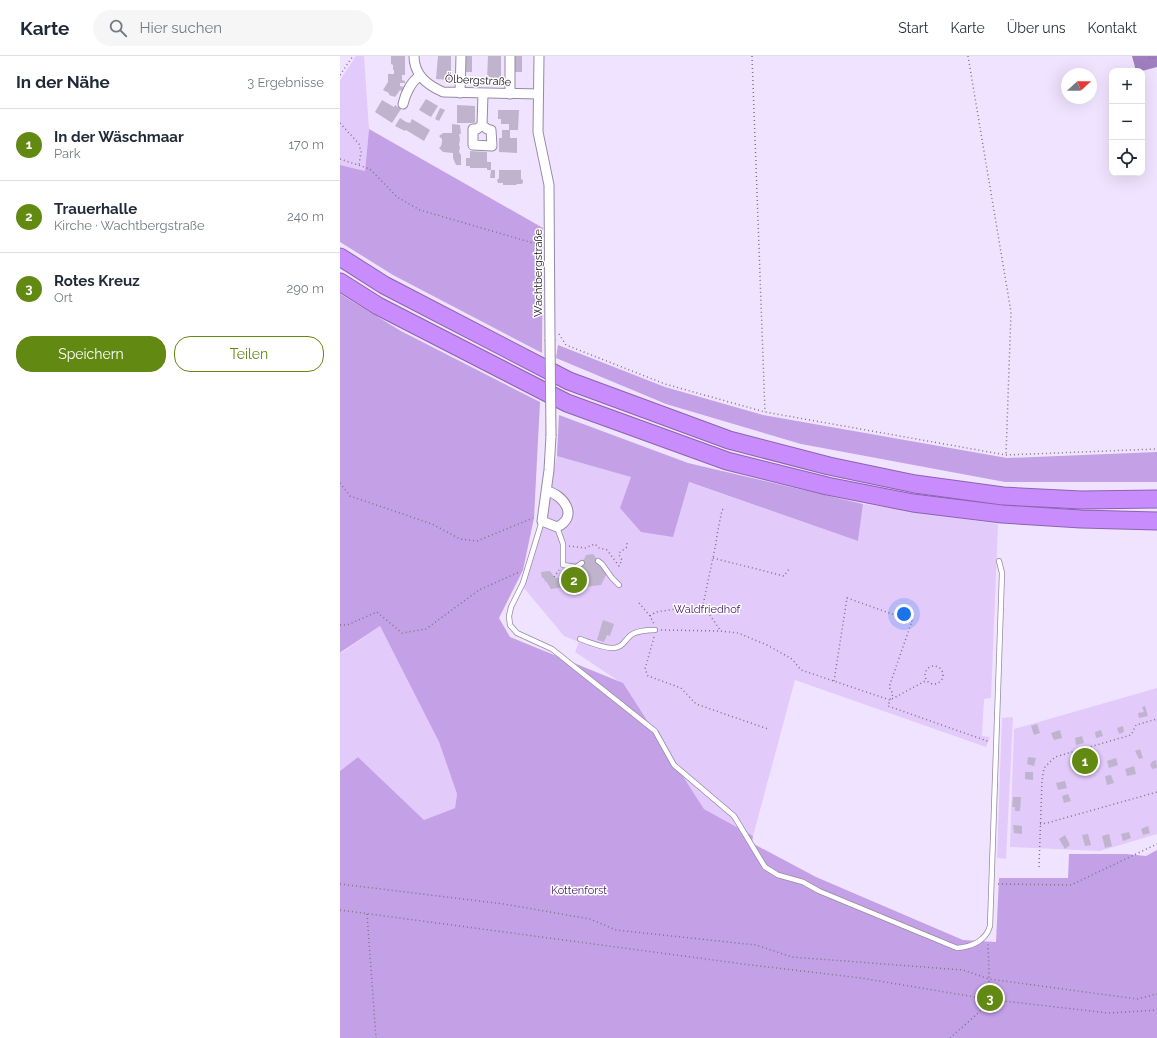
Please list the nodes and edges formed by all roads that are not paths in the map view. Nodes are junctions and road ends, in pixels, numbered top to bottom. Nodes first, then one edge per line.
1 (414, 56) edge
2 (461, 56) edge
3 (510, 56) edge
4 (539, 56) edge
5 (420, 76) junction
6 (460, 92) junction
7 (483, 94) junction
8 (510, 94) junction
9 (538, 94) junction
10 (403, 104) dead end
11 (482, 126) dead end
12 (340, 257) edge
13 (340, 282) edge
14 (546, 491) junction
15 (1157, 499) edge
16 (542, 521) junction
17 (1157, 521) edge
18 (557, 527) junction
19 (598, 561) dead end
20 (998, 561) dead end
21 (582, 563) dead end
22 (619, 585) dead end
23 (655, 630) road end
24 (580, 639) dead end

1 - 5 street
2 - 6 street
3 - 8 street
4 - 9 street, Wachtbergstraße
5 - 6 street, Ölbergstraße
5 - 10 street
6 - 7 street, Ölbergstraße
7 - 8 street, Ölbergstraße
7 - 11 street
8 - 9 street, Ölbergstraße
9 - 14 street, Wachtbergstraße, bridge
12 - 15 highway
13 - 17 highway
14 - 16 street, Wachtbergstraße
14 - 18 street
16 - 18 street
16 - 20 lane, Wachtbergstraße
18 - 21 lane
19 - 22 lane
23 - 24 lane

